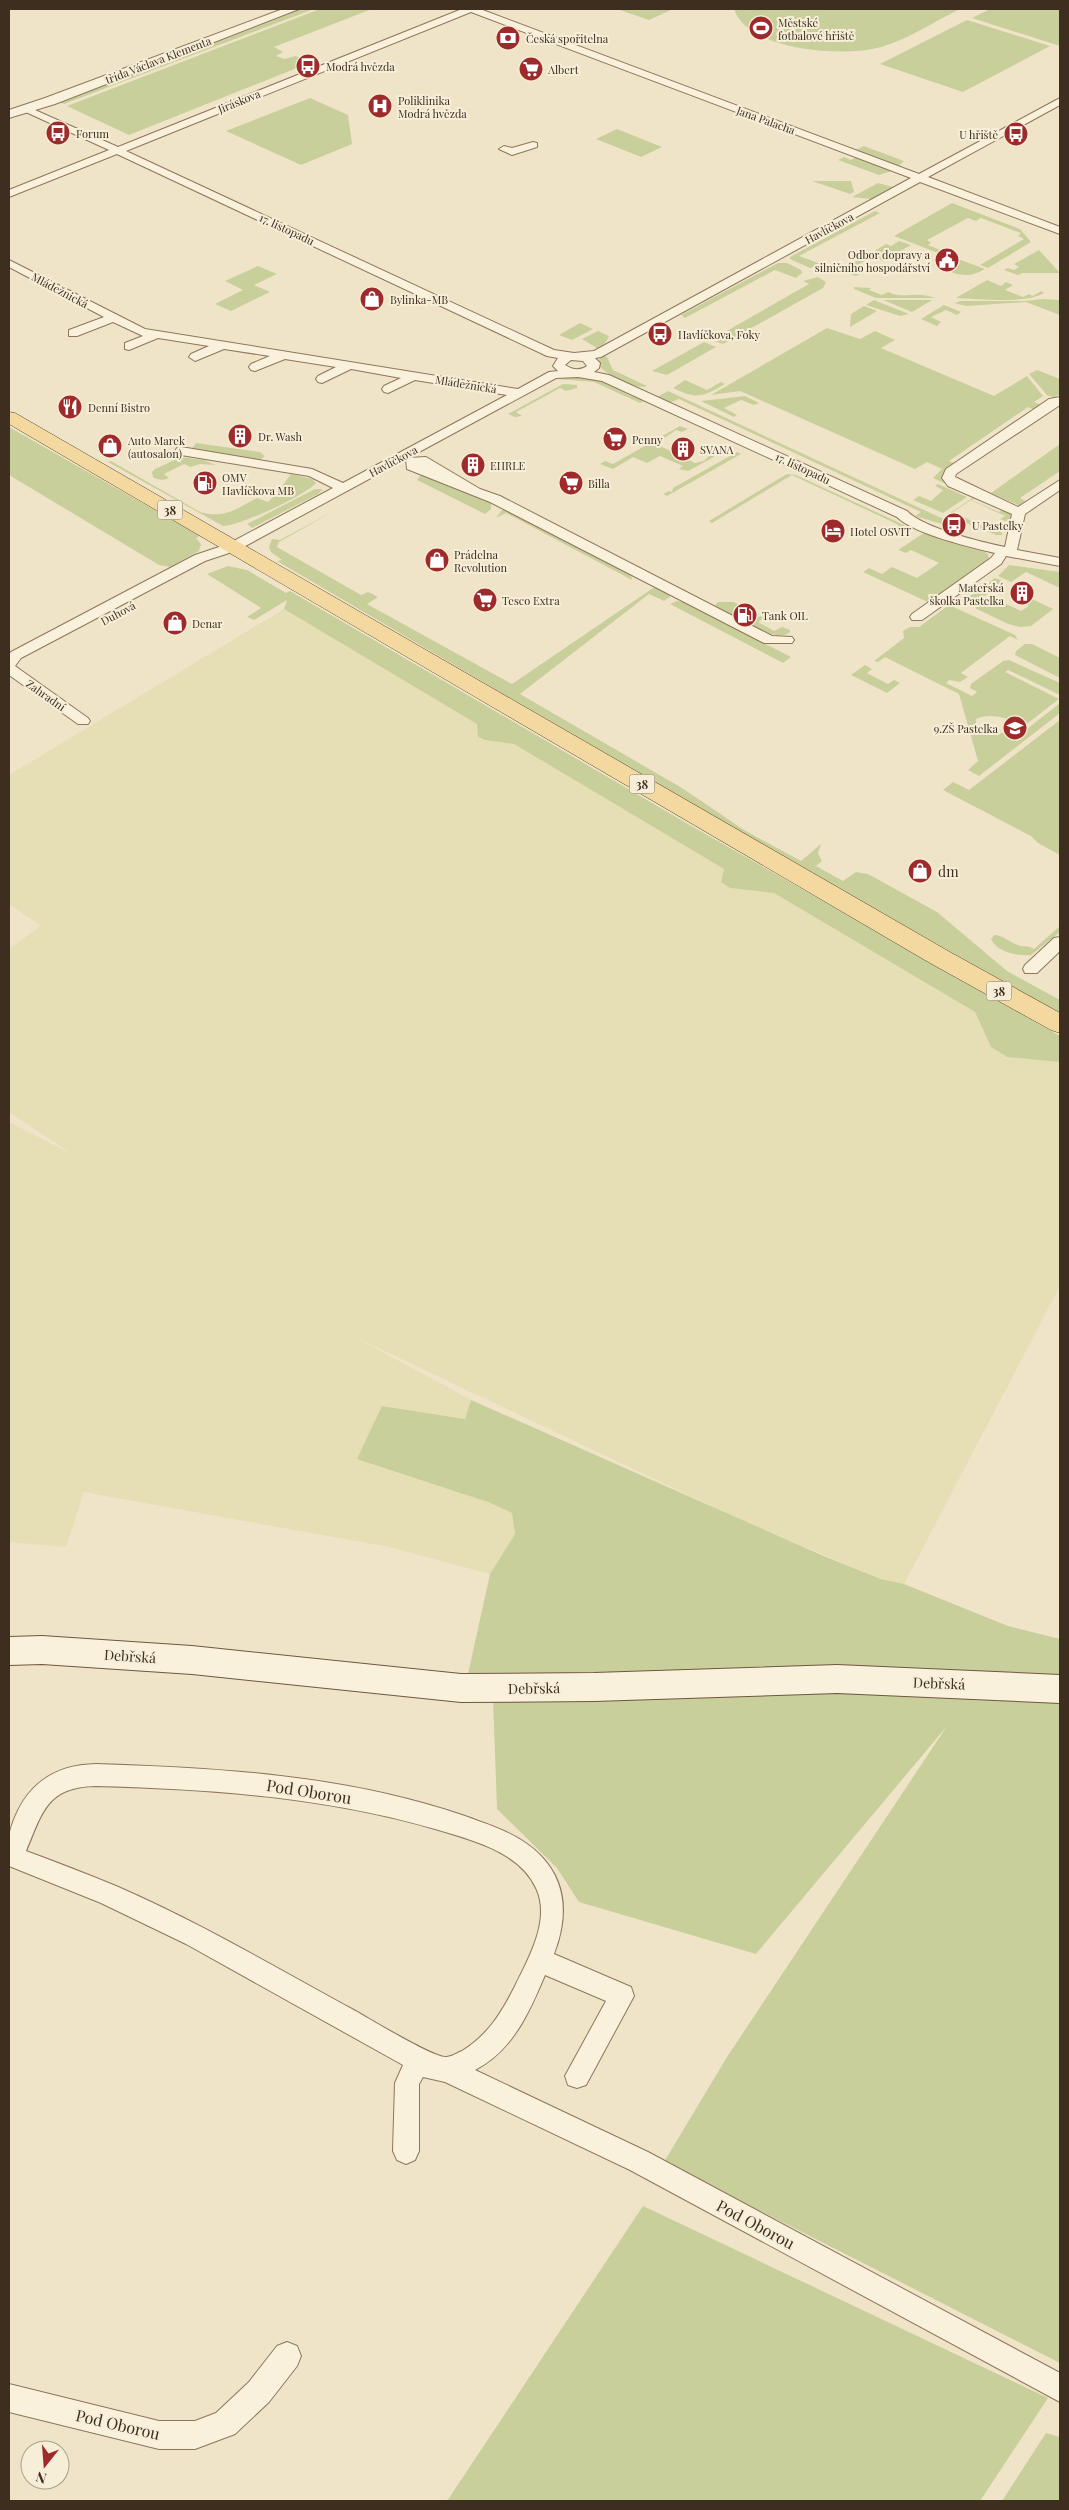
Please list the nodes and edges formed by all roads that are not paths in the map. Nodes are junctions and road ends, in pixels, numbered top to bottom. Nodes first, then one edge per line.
1 (273, 9) edge
2 (293, 9) edge
3 (471, 9) edge
4 (1060, 101) edge
5 (22, 108) junction
6 (9, 114) edge
7 (533, 146) dead end
8 (117, 149) junction
9 (504, 149) dead end
10 (921, 178) junction
11 (9, 194) edge
12 (1060, 231) edge
13 (9, 262) edge
14 (112, 318) junction
15 (72, 333) dead end
16 (158, 334) junction
17 (223, 345) junction
18 (130, 346) dead end
19 (551, 352) junction
20 (283, 354) junction
21 (576, 356) junction
22 (195, 357) dead end
23 (595, 361) junction
24 (350, 366) junction
25 (255, 367) dead end
26 (557, 368) junction
27 (575, 373) junction
28 (413, 376) junction
29 (605, 378) junction
30 (322, 379) dead end
31 (388, 389) dead end
32 (519, 393) junction
33 (1060, 401) edge
34 (9, 417) edge
35 (181, 451) dead end
36 (1060, 484) edge
37 (343, 488) junction
38 (474, 489) dead end
39 (1019, 512) junction
40 (228, 549) junction
41 (1006, 553) junction
42 (1060, 562) edge
43 (918, 617) dead end
44 (787, 640) dead end
45 (9, 667) edge
46 (84, 721) dead end
47 (1060, 942) edge
48 (1031, 968) dead end
49 (1060, 1024) edge
50 (9, 1651) edge
51 (1060, 1689) edge
52 (10, 1856) edge
53 (540, 1960) junction
54 (418, 2060) junction
55 (447, 2070) junction
56 (577, 2076) dead end
57 (406, 2151) dead end
58 (287, 2356) dead end
59 (1060, 2388) edge
60 (9, 2398) edge

1 - 5 street, třída Václava Klementa
2 - 5 street, třída Václava Klementa
3 - 8 street, Jiráskova
3 - 10 street, Jana Palacha
4 - 10 street, Havlíčkova
5 - 6 street, třída Václava Klementa
5 - 8 street, 17. listopadu
7 - 9 street
8 - 11 street, Jiráskova
8 - 19 street, 17. listopadu
10 - 12 street, Jana Palacha
10 - 23 street, Havlíčkova
13 - 14 street, Mládežnická
14 - 15 street, Mládežnická
14 - 16 street, Mládežnická
16 - 17 street, Mládežnická
16 - 18 street
17 - 20 street, Mládežnická
17 - 22 street
19 - 21 street
19 - 26 street
20 - 24 street, Mládežnická
20 - 25 street
21 - 23 street
21 - 26 street, Havlíčkova
23 - 27 street, Havlíčkova
23 - 29 street
24 - 28 street, Mládežnická
24 - 30 street
26 - 27 street
26 - 32 street, Havlíčkova
27 - 29 street, 17. listopadu
28 - 31 street
28 - 32 street, Mládežnická
29 - 41 street, 17. listopadu
32 - 37 street, Havlíčkova
33 - 39 street
34 - 40 main road, 38
35 - 37 street
36 - 39 street
37 - 40 street, Havlíčkova
38 - 44 street
39 - 41 street
40 - 45 street, Duhová
40 - 49 main road, 38
41 - 42 street, 17. listopadu
41 - 43 street
45 - 46 street, Zahradní
47 - 48 street
50 - 51 main road, Debřská
52 - 53 street, Pod Oborou
52 - 54 street, Pod Oborou
53 - 55 street, Pod Oborou
53 - 56 street
54 - 55 street, Pod Oborou
54 - 57 street
55 - 59 street, Pod Oborou
58 - 60 street, Pod Oborou

